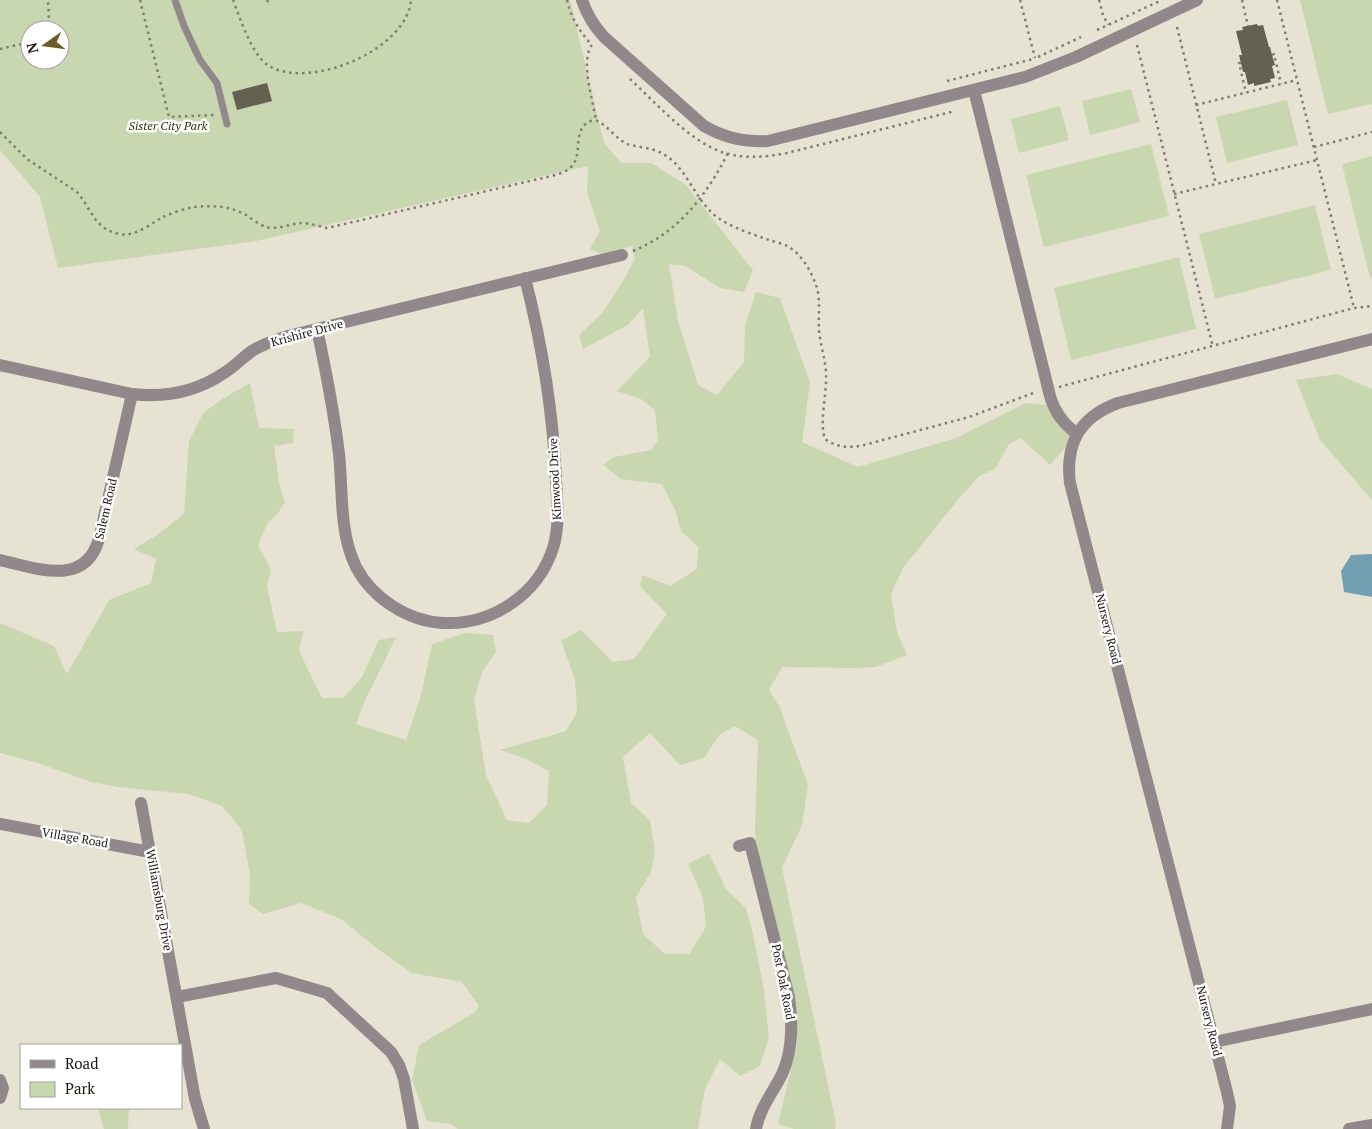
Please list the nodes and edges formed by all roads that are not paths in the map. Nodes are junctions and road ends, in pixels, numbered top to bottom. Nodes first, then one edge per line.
1 (175, 0) edge
2 (582, 0) edge
3 (1197, 0) edge
4 (974, 90) junction
5 (227, 124) dead end
6 (622, 255) road end
7 (525, 278) junction
8 (317, 329) junction
9 (1372, 339) edge
10 (0, 365) edge
11 (132, 394) junction
12 (1077, 434) junction
13 (0, 560) edge
14 (141, 803) dead end
15 (0, 824) edge
16 (739, 846) dead end
17 (150, 852) junction
18 (176, 996) junction
19 (1372, 1008) edge
20 (1214, 1042) junction
21 (0, 1080) edge
22 (0, 1098) edge
23 (1372, 1125) edge
24 (204, 1129) edge
25 (413, 1129) edge
26 (756, 1129) edge
27 (1227, 1129) edge
28 (1350, 1129) edge

1 - 5 lane
2 - 4 street
3 - 4 street
4 - 12 street
6 - 7 street, Krishire Drive
7 - 8 street, Krishire Drive
7 - 8 street, Kimwood Drive
8 - 11 street, Krishire Drive
9 - 12 street, Nursery Road
10 - 11 street, Krishire Drive
11 - 13 street, Salem Road
12 - 20 street, Nursery Road
14 - 17 street, Williamsburg Drive
15 - 17 street, Village Road
16 - 26 street, Post Oak Road
17 - 18 street, Williamsburg Drive
18 - 24 street, Williamsburg Drive
18 - 25 street
19 - 20 street
20 - 27 street, Nursery Road
21 - 22 street
23 - 28 street

